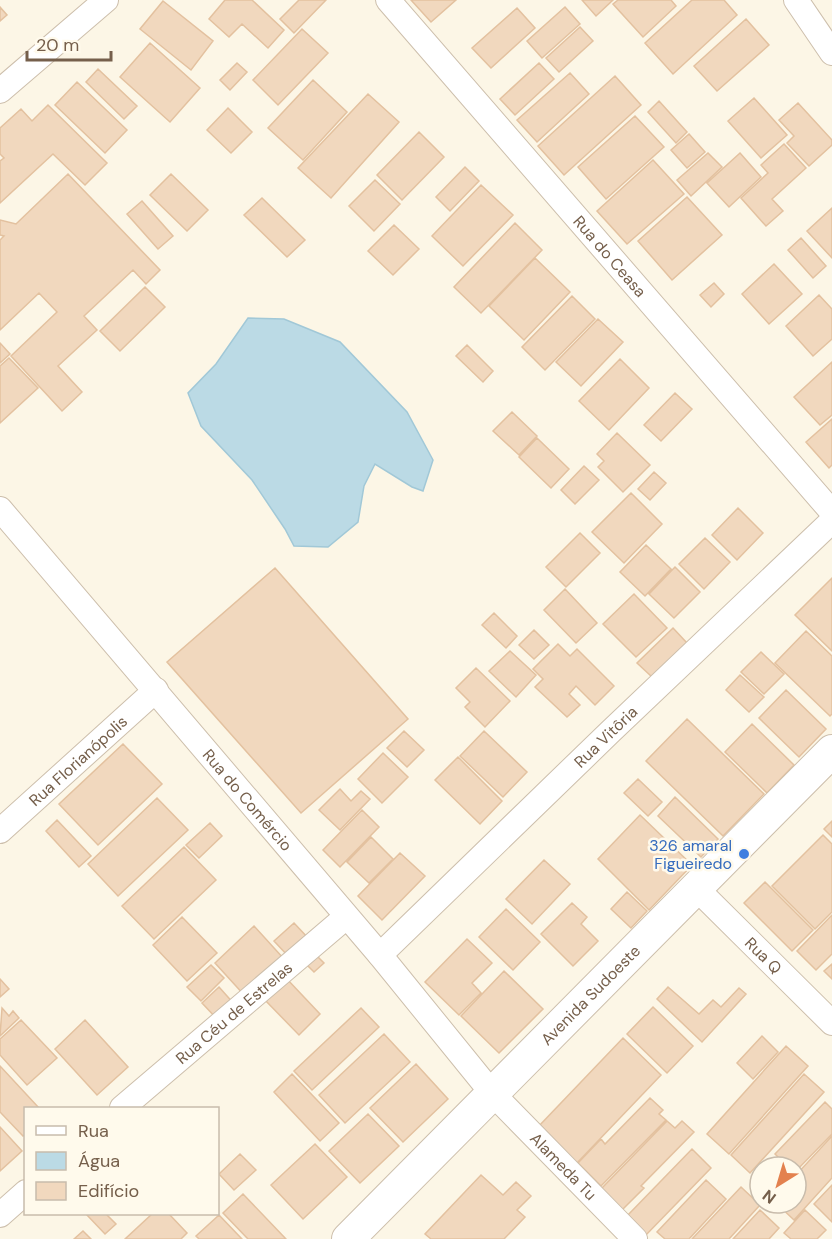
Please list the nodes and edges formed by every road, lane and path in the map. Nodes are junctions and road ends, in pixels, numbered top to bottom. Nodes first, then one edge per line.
1 (106, 0) edge
2 (388, 0) edge
3 (796, 0) edge
4 (832, 53) edge
5 (0, 91) edge
6 (0, 509) edge
7 (832, 512) edge
8 (832, 521) edge
9 (156, 690) junction
10 (832, 751) edge
11 (0, 831) edge
12 (697, 889) junction
13 (346, 917) junction
14 (380, 955) junction
15 (832, 1023) edge
16 (492, 1093) junction
17 (123, 1107) edge
18 (24, 1194) edge
19 (0, 1215) edge
20 (348, 1239) edge
21 (635, 1239) edge

1 - 5 street
2 - 7 street, Rua do Ceasa
3 - 4 street
6 - 9 street, Rua do Comércio
8 - 14 street, Rua Vitôria
9 - 11 street, Rua Florianópolis
9 - 13 street, Rua do Comércio
10 - 12 street, Avenida Sudoeste
12 - 15 street, Rua Q
12 - 16 street, Avenida Sudoeste
13 - 14 street, Rua do Comércio
13 - 17 street, Rua Céu de Estrelas
14 - 16 street, Rua do Comércio
16 - 20 street, Avenida Sudoeste
16 - 21 street, Alameda Tu
18 - 19 street

